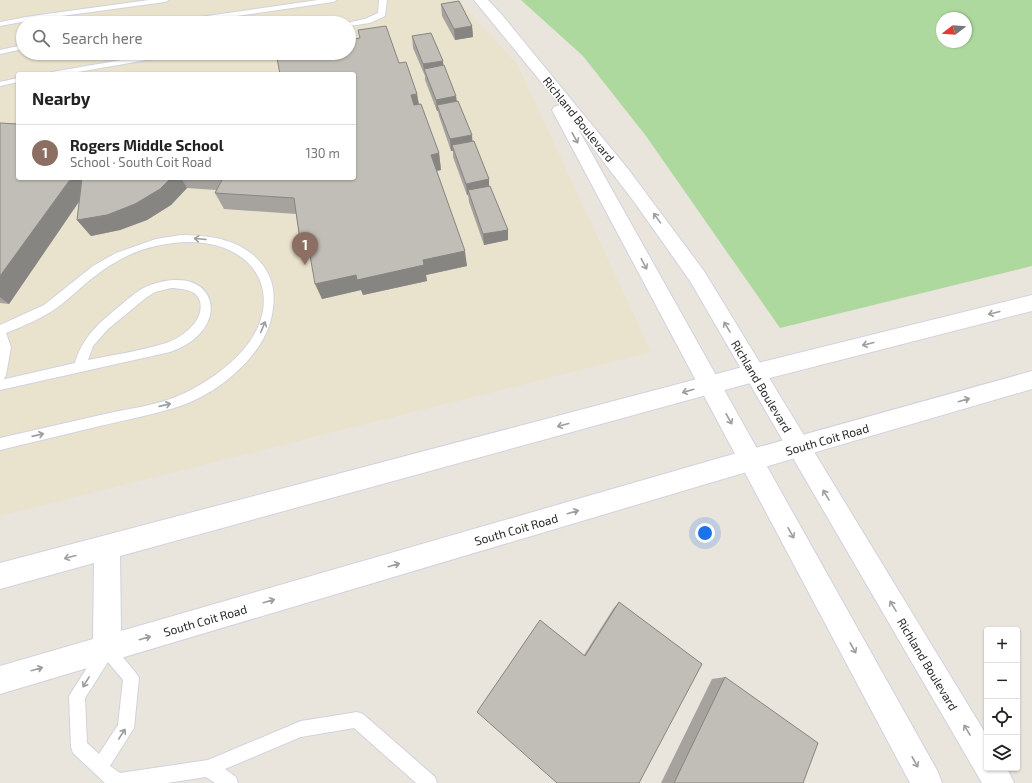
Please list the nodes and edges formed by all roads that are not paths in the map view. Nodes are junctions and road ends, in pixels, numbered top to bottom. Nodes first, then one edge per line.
1 (165, 0) edge
2 (333, 0) edge
3 (383, 0) edge
4 (481, 0) edge
5 (47, 16) edge
6 (221, 16) edge
7 (16, 21) edge
8 (356, 23) edge
9 (0, 24) edge
10 (16, 49) edge
11 (0, 52) edge
12 (135, 60) edge
13 (536, 66) junction
14 (64, 72) edge
15 (16, 80) edge
16 (0, 84) edge
17 (1032, 303) edge
18 (0, 331) edge
19 (80, 367) junction
20 (754, 372) junction
21 (0, 375) edge
22 (1032, 380) edge
23 (0, 385) edge
24 (710, 385) junction
25 (0, 444) edge
26 (798, 447) junction
27 (751, 460) junction
28 (107, 547) junction
29 (0, 576) edge
30 (107, 649) junction
31 (0, 680) edge
32 (984, 759) edge
33 (100, 767) junction
34 (208, 768) junction
35 (992, 771) edge
36 (230, 783) edge
37 (429, 783) edge
38 (926, 783) edge
39 (999, 783) edge

1 - 5 lane
2 - 6 lane
3 - 8 lane
4 - 13 main road, Richland Boulevard
7 - 9 lane
10 - 11 lane
12 - 14 lane
20 -> 13 main road, Richland Boulevard
13 -> 24 main road, Richland Boulevard
15 - 16 lane
17 -> 20 main road
18 - 21 lane
25 -> 18 lane
19 - 19 lane
19 - 23 lane
20 - 24 main road
20 - 26 main road, Richland Boulevard
26 -> 22 main road, South Coit Road
24 -> 27 main road, Richland Boulevard
24 -> 28 main road
26 - 27 main road, South Coit Road
32 -> 26 main road, Richland Boulevard
30 -> 27 main road, South Coit Road
27 -> 38 main road, Richland Boulevard
28 -> 29 main road
28 - 30 main road
31 -> 30 main road, South Coit Road
33 -> 30 lane
30 -> 33 lane
33 - 34 lane
34 - 36 lane
34 - 37 lane
35 - 39 main road

